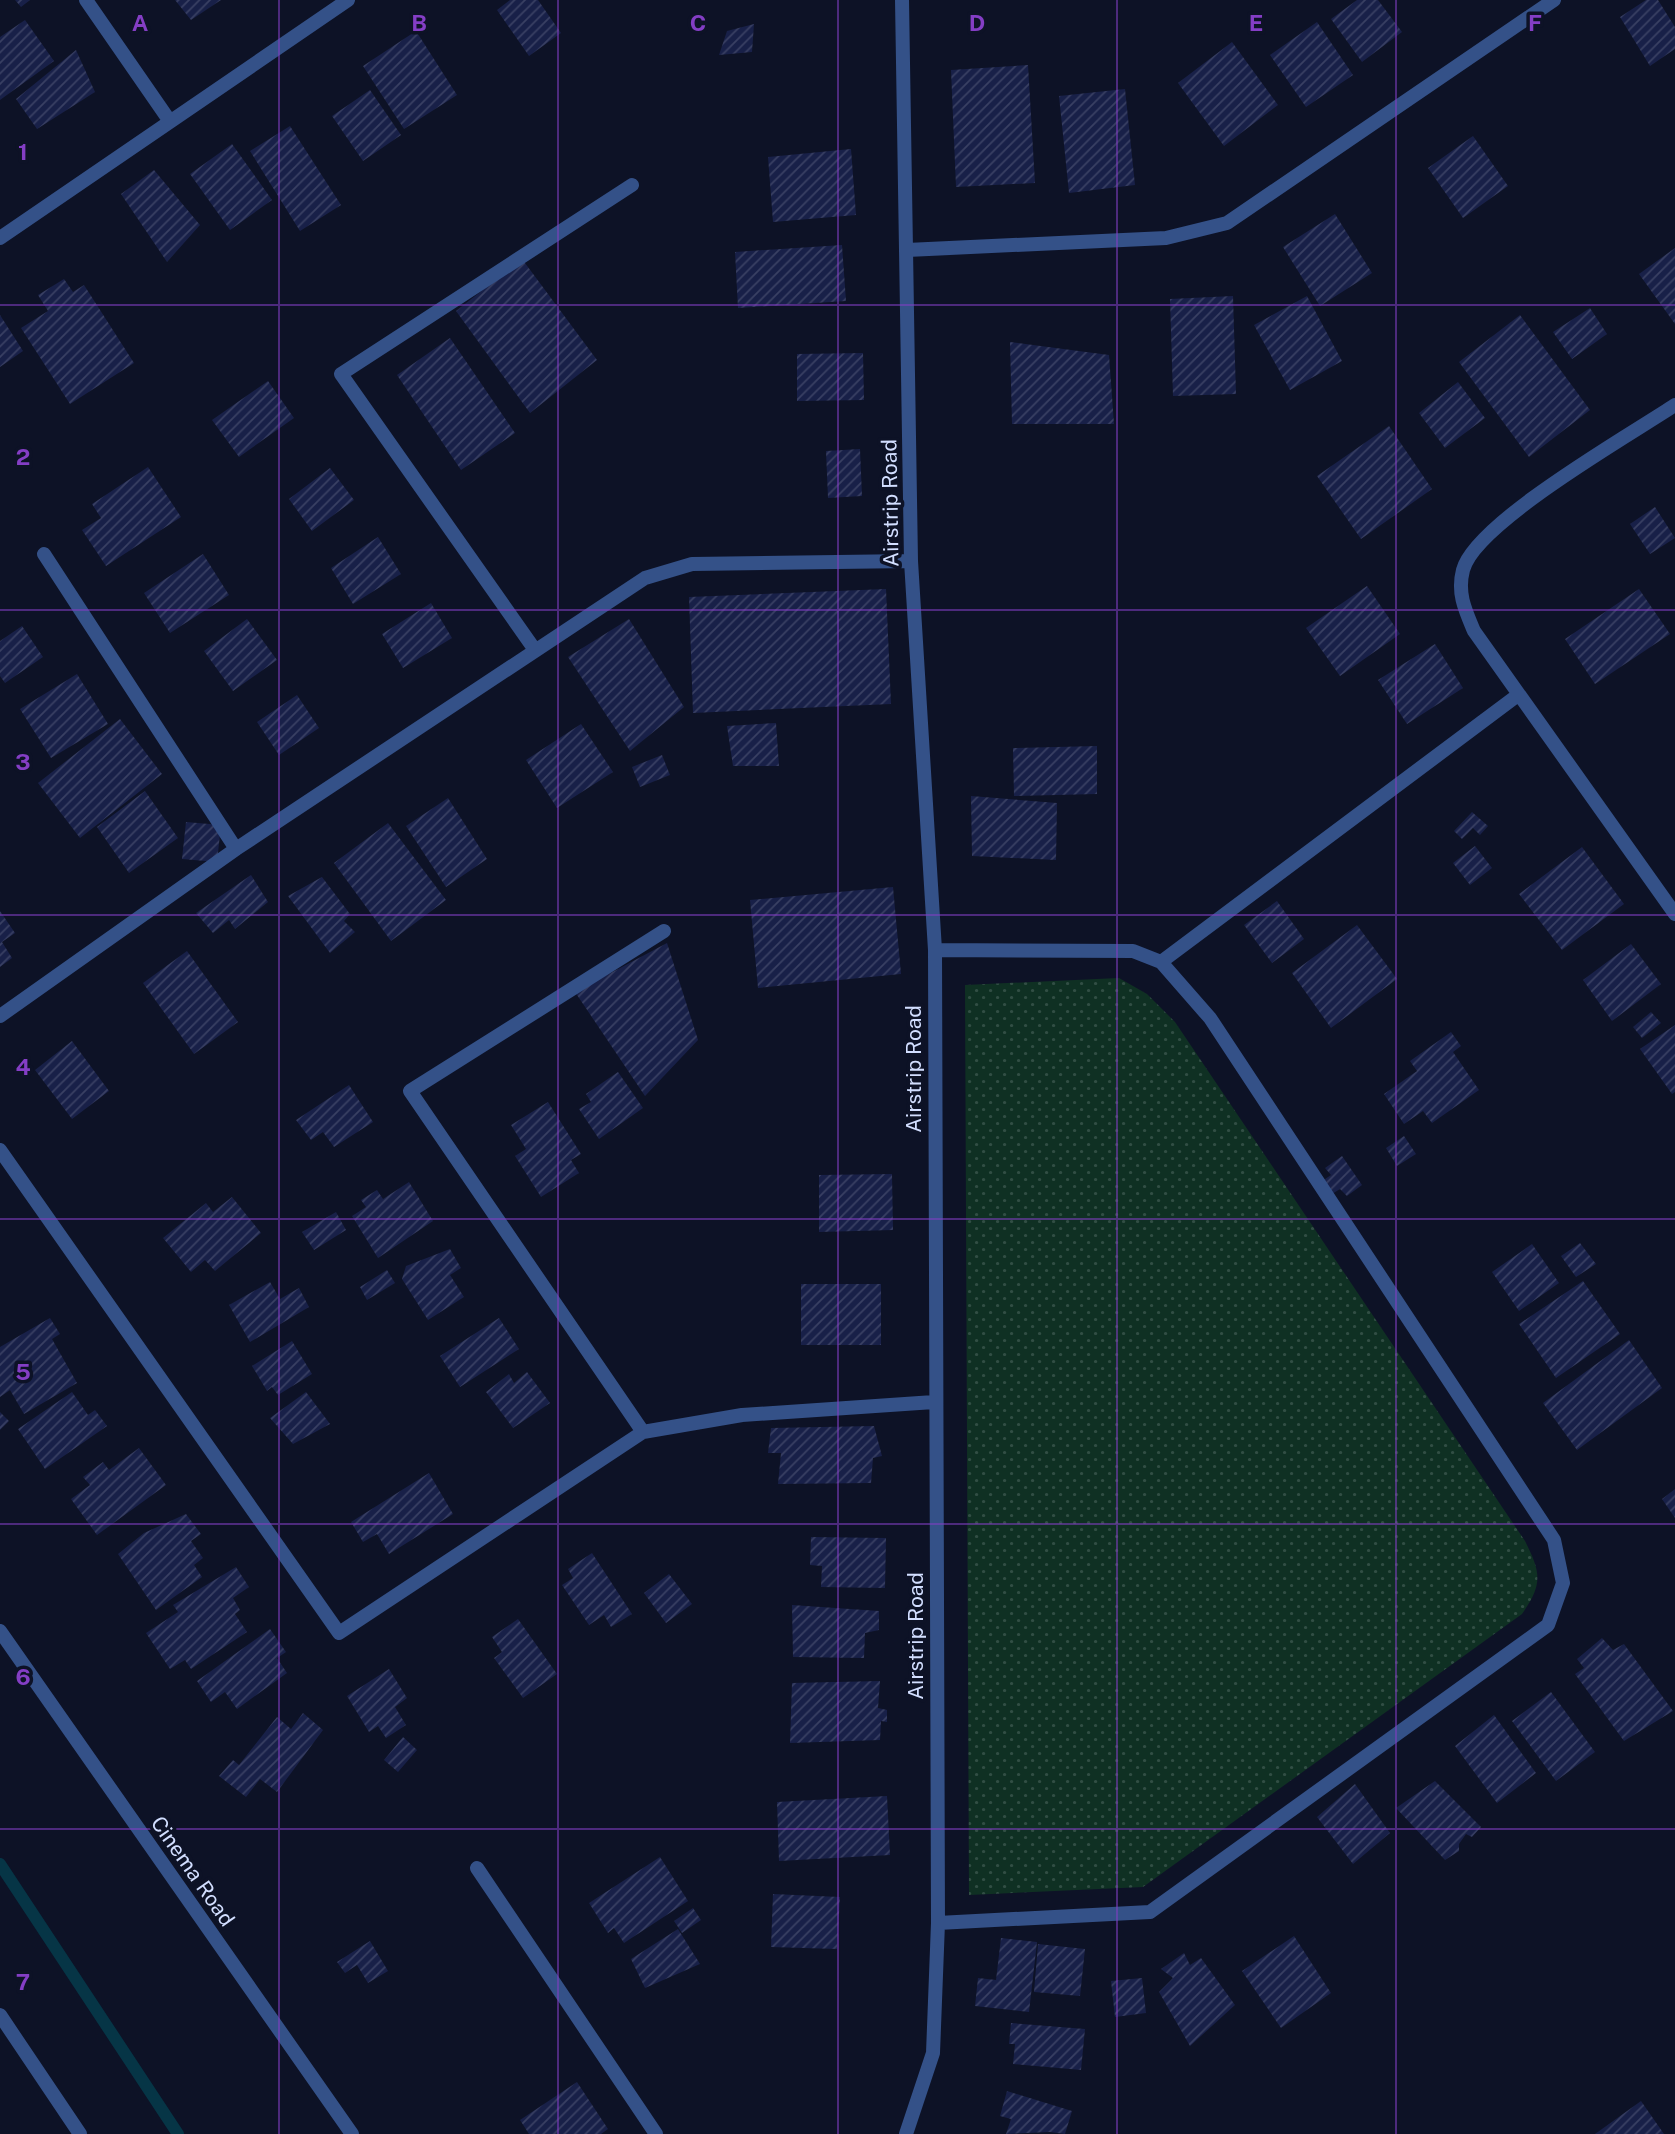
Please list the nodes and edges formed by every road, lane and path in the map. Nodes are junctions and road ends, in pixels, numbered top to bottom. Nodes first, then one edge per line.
1 (86, 0) edge
2 (348, 0) edge
3 (902, 0) edge
4 (1554, 0) edge
5 (169, 120) junction
6 (632, 185) dead end
7 (0, 237) edge
8 (907, 250) junction
9 (1675, 405) edge
10 (44, 554) dead end
11 (911, 561) junction
12 (535, 650) junction
13 (1518, 695) junction
14 (236, 849) junction
15 (1675, 914) edge
16 (664, 931) dead end
17 (934, 950) junction
18 (1161, 962) junction
19 (0, 1016) edge
20 (0, 1150) edge
21 (934, 1402) junction
22 (643, 1432) junction
23 (0, 1631) edge
24 (477, 1868) dead end
25 (938, 1923) junction
26 (0, 2015) edge
27 (80, 2134) edge
28 (352, 2134) edge
29 (656, 2134) edge
30 (905, 2134) edge

1 - 5 street
2 - 5 street
3 - 8 street, Airstrip Road
4 - 8 street
5 - 7 street
6 - 12 street
8 - 11 street, Airstrip Road
9 - 13 street
10 - 14 street
11 - 12 street
11 - 17 street, Airstrip Road
12 - 14 street
13 - 15 street
13 - 18 street
14 - 19 street
16 - 22 street
17 - 18 street
17 - 21 street, Airstrip Road
18 - 25 street
20 - 22 street
21 - 22 street
21 - 25 street, Airstrip Road
23 - 28 street, Cinema Road
24 - 29 street
25 - 30 street, Airstrip Road
26 - 27 street

